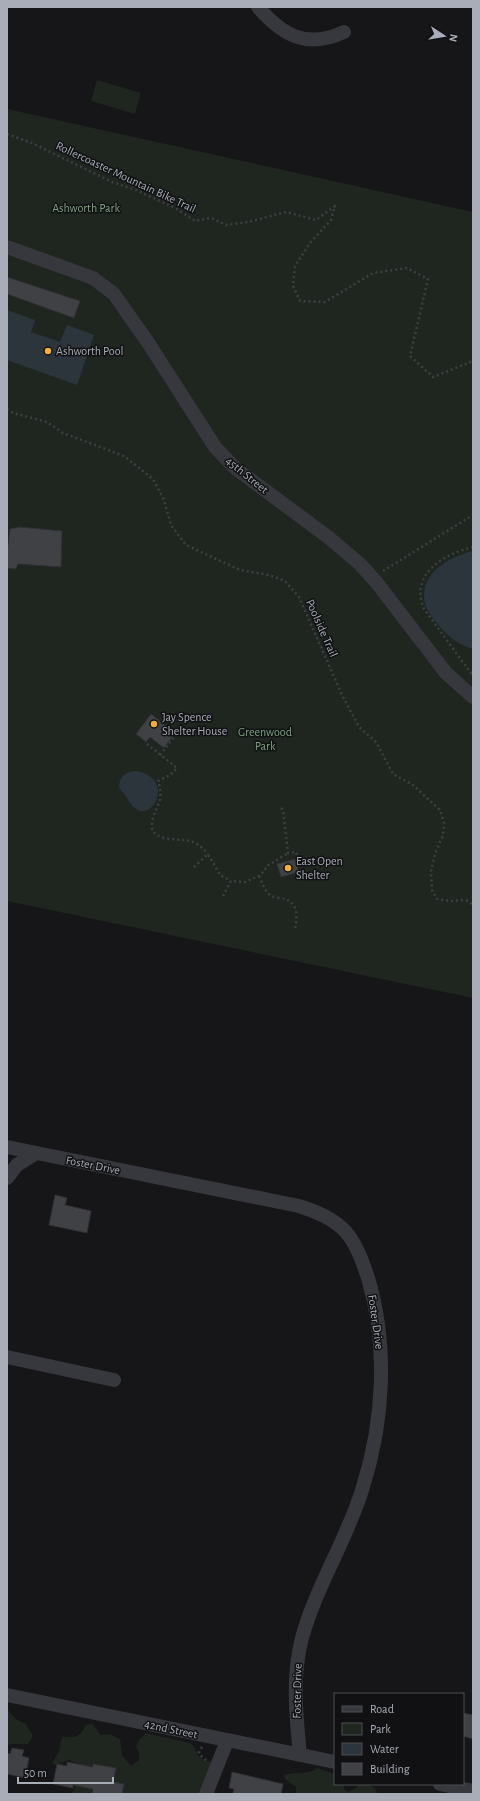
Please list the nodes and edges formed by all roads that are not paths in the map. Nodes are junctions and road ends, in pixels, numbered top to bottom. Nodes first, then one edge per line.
1 (258, 7) edge
2 (344, 32) dead end
3 (7, 247) edge
4 (473, 697) edge
5 (7, 1147) edge
6 (36, 1153) junction
7 (7, 1178) edge
8 (7, 1357) edge
9 (114, 1380) dead end
10 (7, 1695) edge
11 (227, 1741) junction
12 (300, 1754) junction
13 (334, 1762) edge
14 (445, 1785) edge
15 (473, 1791) edge
16 (206, 1794) edge

1 - 2 street
3 - 4 street, 45th Street
5 - 6 street, Foster Drive
6 - 7 street
6 - 12 street, Foster Drive
8 - 9 street
10 - 11 street, 42nd Street
11 - 12 street, 42nd Street
11 - 16 street
12 - 13 street, 42nd Street
14 - 15 street

